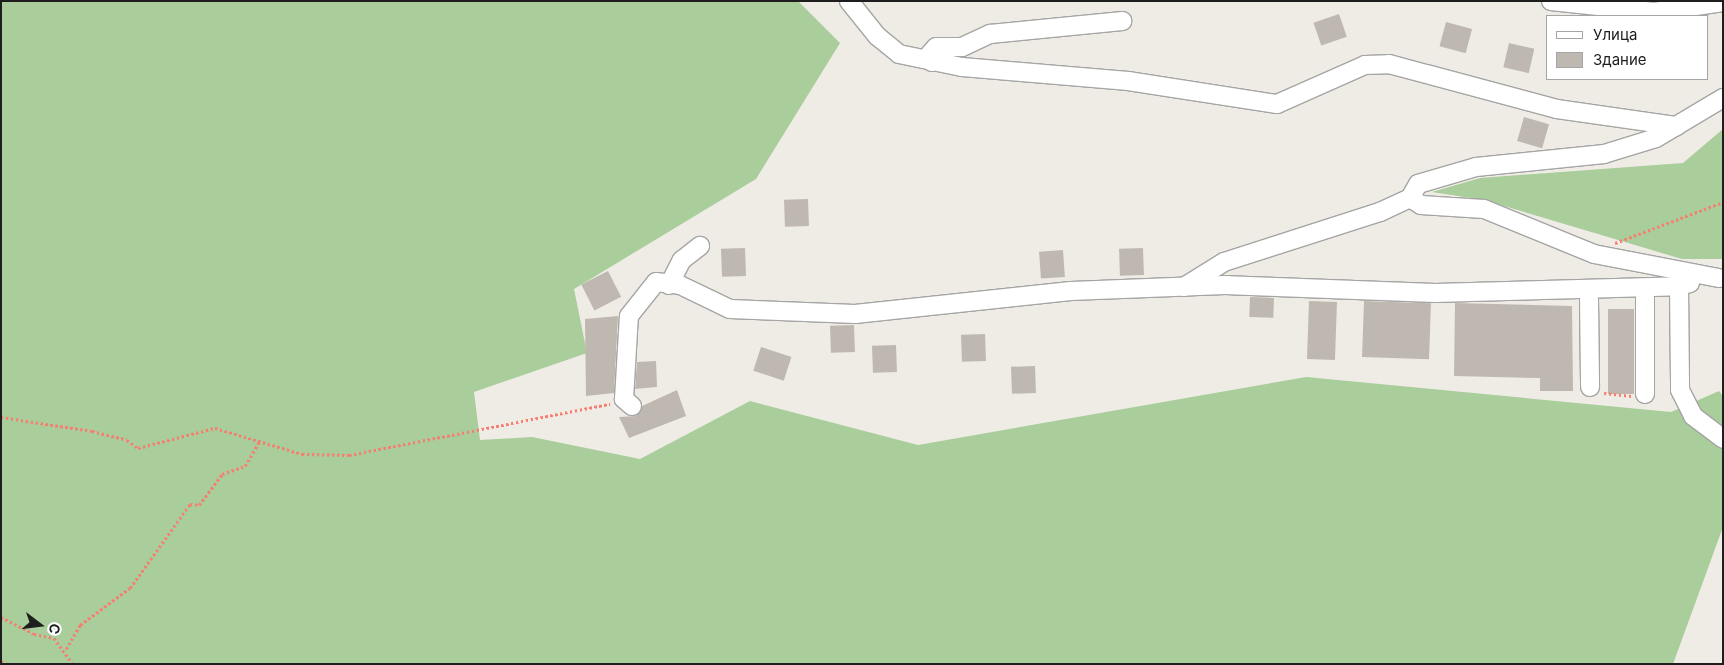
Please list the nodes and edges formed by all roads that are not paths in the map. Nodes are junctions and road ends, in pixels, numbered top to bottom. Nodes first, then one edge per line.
1 (850, 1) edge
2 (1550, 1) edge
3 (1723, 2) edge
4 (1122, 21) dead end
5 (932, 62) junction
6 (1723, 98) edge
7 (1677, 126) junction
8 (1410, 198) junction
9 (700, 246) dead end
10 (1721, 278) edge
11 (669, 285) junction
12 (1679, 286) junction
13 (1181, 288) junction
14 (1304, 296) dead end
15 (1645, 298) junction
16 (1589, 299) junction
17 (1590, 387) road end
18 (1645, 394) road end
19 (628, 403) road end
20 (1723, 440) edge

1 - 5 street
2 - 3 street
4 - 5 street
5 - 7 street
6 - 7 street
7 - 8 street
8 - 10 street
8 - 13 street
9 - 11 street
10 - 12 street
11 - 13 street
11 - 19 street
12 - 13 street
12 - 15 street
12 - 20 street
14 - 16 street
15 - 16 street
15 - 18 street
16 - 17 street

